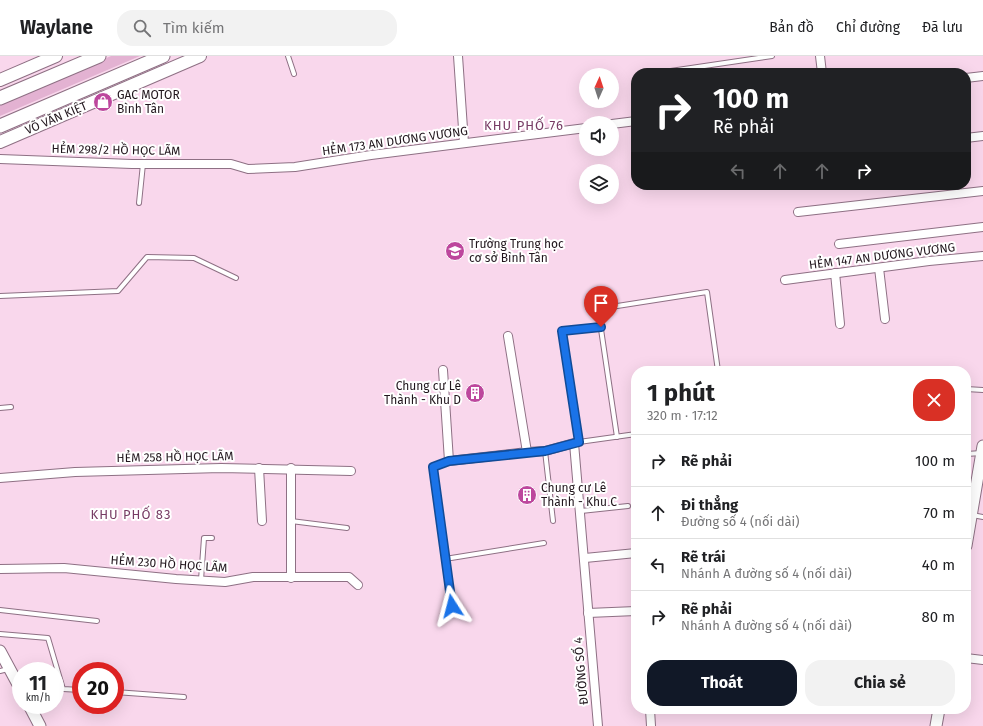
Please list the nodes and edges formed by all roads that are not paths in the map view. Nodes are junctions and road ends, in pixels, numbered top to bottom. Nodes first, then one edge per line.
1 (56, 56) edge
2 (99, 56) edge
3 (163, 56) edge
4 (200, 56) edge
5 (288, 56) edge
6 (458, 56) edge
7 (772, 56) edge
8 (820, 56) edge
9 (691, 68) edge
10 (821, 68) edge
11 (294, 74) dead end
12 (983, 76) edge
13 (971, 77) edge
14 (0, 80) edge
15 (0, 98) edge
16 (631, 122) edge
17 (619, 123) edge
18 (0, 126) edge
19 (579, 129) edge
20 (983, 136) edge
21 (971, 137) edge
22 (0, 142) edge
23 (464, 143) junction
24 (0, 159) edge
25 (143, 164) junction
26 (231, 164) joint
27 (983, 191) edge
28 (139, 203) dead end
29 (798, 212) dead end
30 (983, 227) edge
31 (839, 244) dead end
32 (983, 256) edge
33 (878, 268) junction
34 (835, 274) junction
35 (236, 278) dead end
36 (785, 280) dead end
37 (0, 296) edge
38 (885, 319) dead end
39 (840, 324) dead end
40 (601, 327) junction
41 (508, 336) dead end
42 (717, 366) edge
43 (443, 370) dead end
44 (971, 390) edge
45 (983, 390) edge
46 (11, 407) dead end
47 (0, 408) edge
48 (631, 435) edge
49 (617, 437) junction
50 (577, 442) junction
51 (983, 450) edge
52 (545, 451) junction
53 (527, 452) junction
54 (971, 453) edge
55 (449, 461) junction
56 (259, 468) junction
57 (291, 468) junction
58 (351, 471) dead end
59 (0, 478) edge
60 (628, 506) dead end
61 (581, 511) junction
62 (972, 515) junction
63 (983, 517) edge
64 (971, 519) edge
65 (291, 521) junction
66 (553, 521) dead end
67 (262, 522) dead end
68 (347, 528) dead end
69 (212, 538) dead end
70 (544, 543) dead end
71 (631, 553) edge
72 (585, 558) junction
73 (446, 559) junction
74 (0, 569) edge
75 (291, 578) junction
76 (201, 580) junction
77 (358, 585) dead end
78 (452, 606) dead end
79 (0, 610) edge
80 (631, 611) edge
81 (588, 613) junction
82 (97, 621) dead end
83 (0, 634) edge
84 (0, 651) edge
85 (971, 659) edge
86 (983, 660) edge
87 (55, 662) edge
88 (5, 670) edge
89 (12, 679) edge
90 (124, 693) edge
91 (184, 697) dead end
92 (34, 714) edge
93 (650, 714) edge
94 (938, 714) edge
95 (40, 726) edge
96 (598, 726) edge
97 (651, 726) edge
98 (936, 726) edge

1 - 14 main road
2 - 15 highway
3 - 18 highway, VÕ VĂN KIỆT
4 - 22 main road, VÕ VĂN KIỆT
5 - 11 lane
6 - 23 street
7 - 9 lane
8 - 10 street
12 - 13 street
16 - 17 street
19 - 23 street, HẺM 173 AN DƯƠNG VƯƠNG
20 - 21 street
23 - 26 street, HẺM 173 AN DƯƠNG VƯƠNG
24 - 25 street, HẺM 298/2 HỒ HỌC LÃM
25 - 26 street, HẺM 298/2 HỒ HỌC LÃM
25 - 28 lane
27 - 29 street
30 - 31 street
32 - 33 street, HẺM 147 AN DƯƠNG VƯƠNG
33 - 34 street, HẺM 147 AN DƯƠNG VƯƠNG
33 - 38 street
34 - 36 street, HẺM 147 AN DƯƠNG VƯƠNG
34 - 39 street
35 - 37 lane
40 - 42 lane
40 - 49 lane
40 - 50 lane
41 - 53 street
43 - 55 street
44 - 45 lane
46 - 47 lane
48 - 49 lane
49 - 50 lane
50 - 52 street
50 - 61 street, ĐƯỜNG SỐ 4
51 - 54 lane
51 - 62 main road
52 - 53 street
52 - 66 lane
53 - 55 street
55 - 73 lane
56 - 57 street, HẺM 258 HỒ HỌC LÃM
56 - 59 street, HẺM 258 HỒ HỌC LÃM
56 - 67 street
57 - 58 street, HẺM 258 HỒ HỌC LÃM
57 - 65 street
60 - 61 lane
61 - 72 street, ĐƯỜNG SỐ 4
62 - 63 lane
62 - 64 main road
65 - 68 lane
65 - 75 street
69 - 76 lane
70 - 73 lane
71 - 72 street
72 - 81 street, ĐƯỜNG SỐ 4
73 - 78 lane
74 - 76 street, HẺM 230 HỒ HỌC LÃM
75 - 76 street, HẺM 230 HỒ HỌC LÃM
75 - 77 street, HẺM 230 HỒ HỌC LÃM
79 - 82 lane
80 - 81 street
81 - 96 street, ĐƯỜNG SỐ 4
83 - 87 lane
84 - 88 main road
85 - 86 street
88 - 89 main road
90 - 91 lane
92 - 95 main road
93 - 97 street
94 - 98 main road

